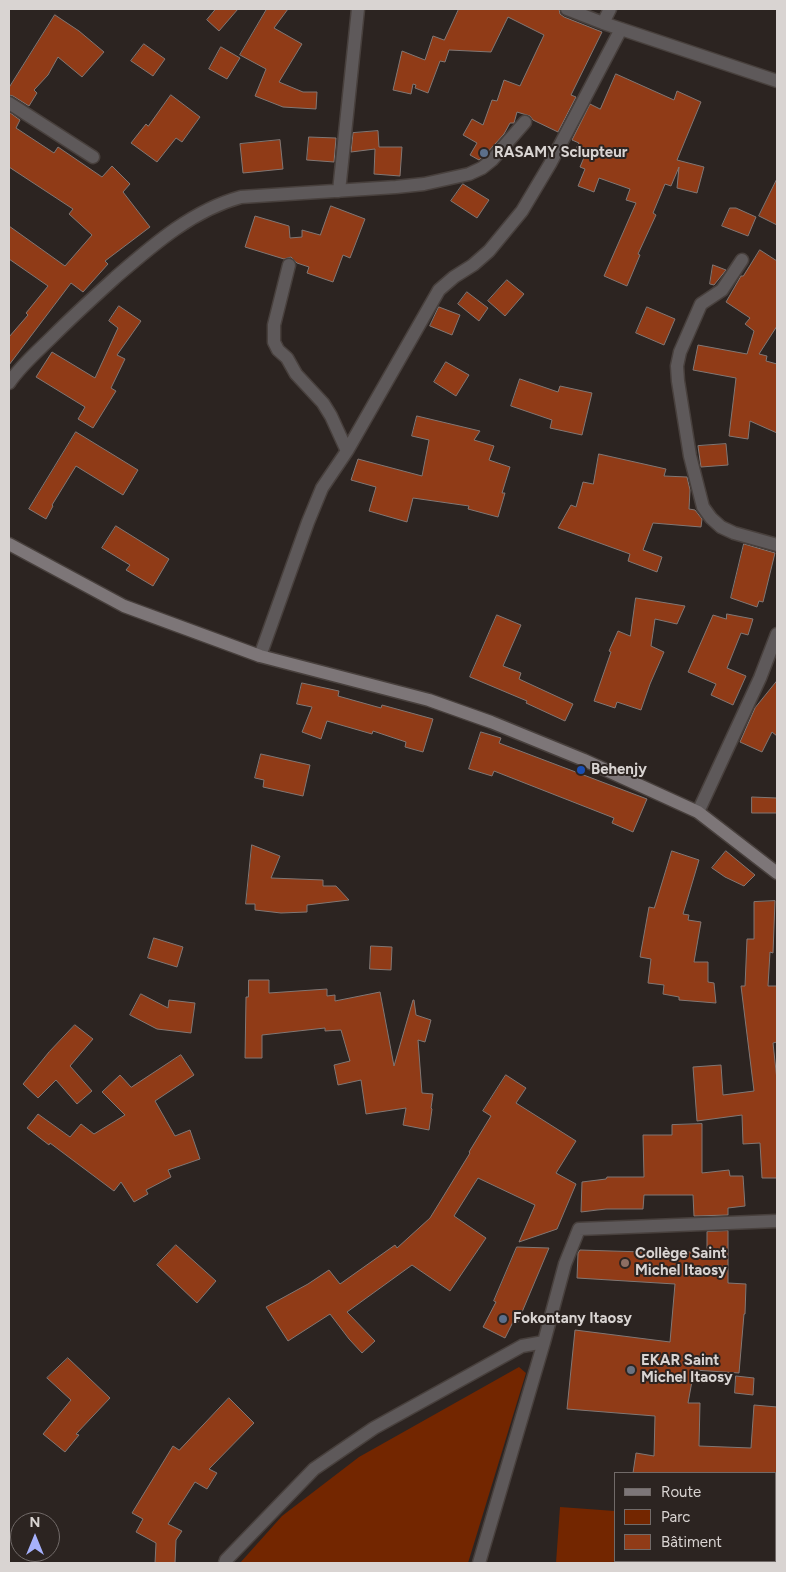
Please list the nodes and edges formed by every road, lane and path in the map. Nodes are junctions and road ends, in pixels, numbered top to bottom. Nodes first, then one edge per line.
1 (358, 9) edge
2 (567, 9) edge
3 (610, 9) edge
4 (603, 23) junction
5 (622, 29) junction
6 (777, 81) edge
7 (9, 103) edge
8 (525, 122) dead end
9 (93, 157) dead end
10 (339, 191) junction
11 (742, 260) dead end
12 (289, 265) dead end
13 (9, 383) edge
14 (347, 451) junction
15 (9, 544) edge
16 (777, 545) edge
17 (777, 634) edge
18 (260, 656) junction
19 (698, 812) junction
20 (777, 873) edge
21 (777, 1221) edge
22 (544, 1342) junction
23 (225, 1563) edge
24 (480, 1563) edge

1 - 10 street
2 - 4 street
3 - 4 street
4 - 5 street
5 - 6 street
5 - 14 street
7 - 9 street
8 - 10 street
10 - 13 street
11 - 16 street
12 - 14 street
14 - 18 street
15 - 18 street
17 - 19 street
18 - 19 street
19 - 20 street
21 - 22 street
22 - 23 street
22 - 24 street

